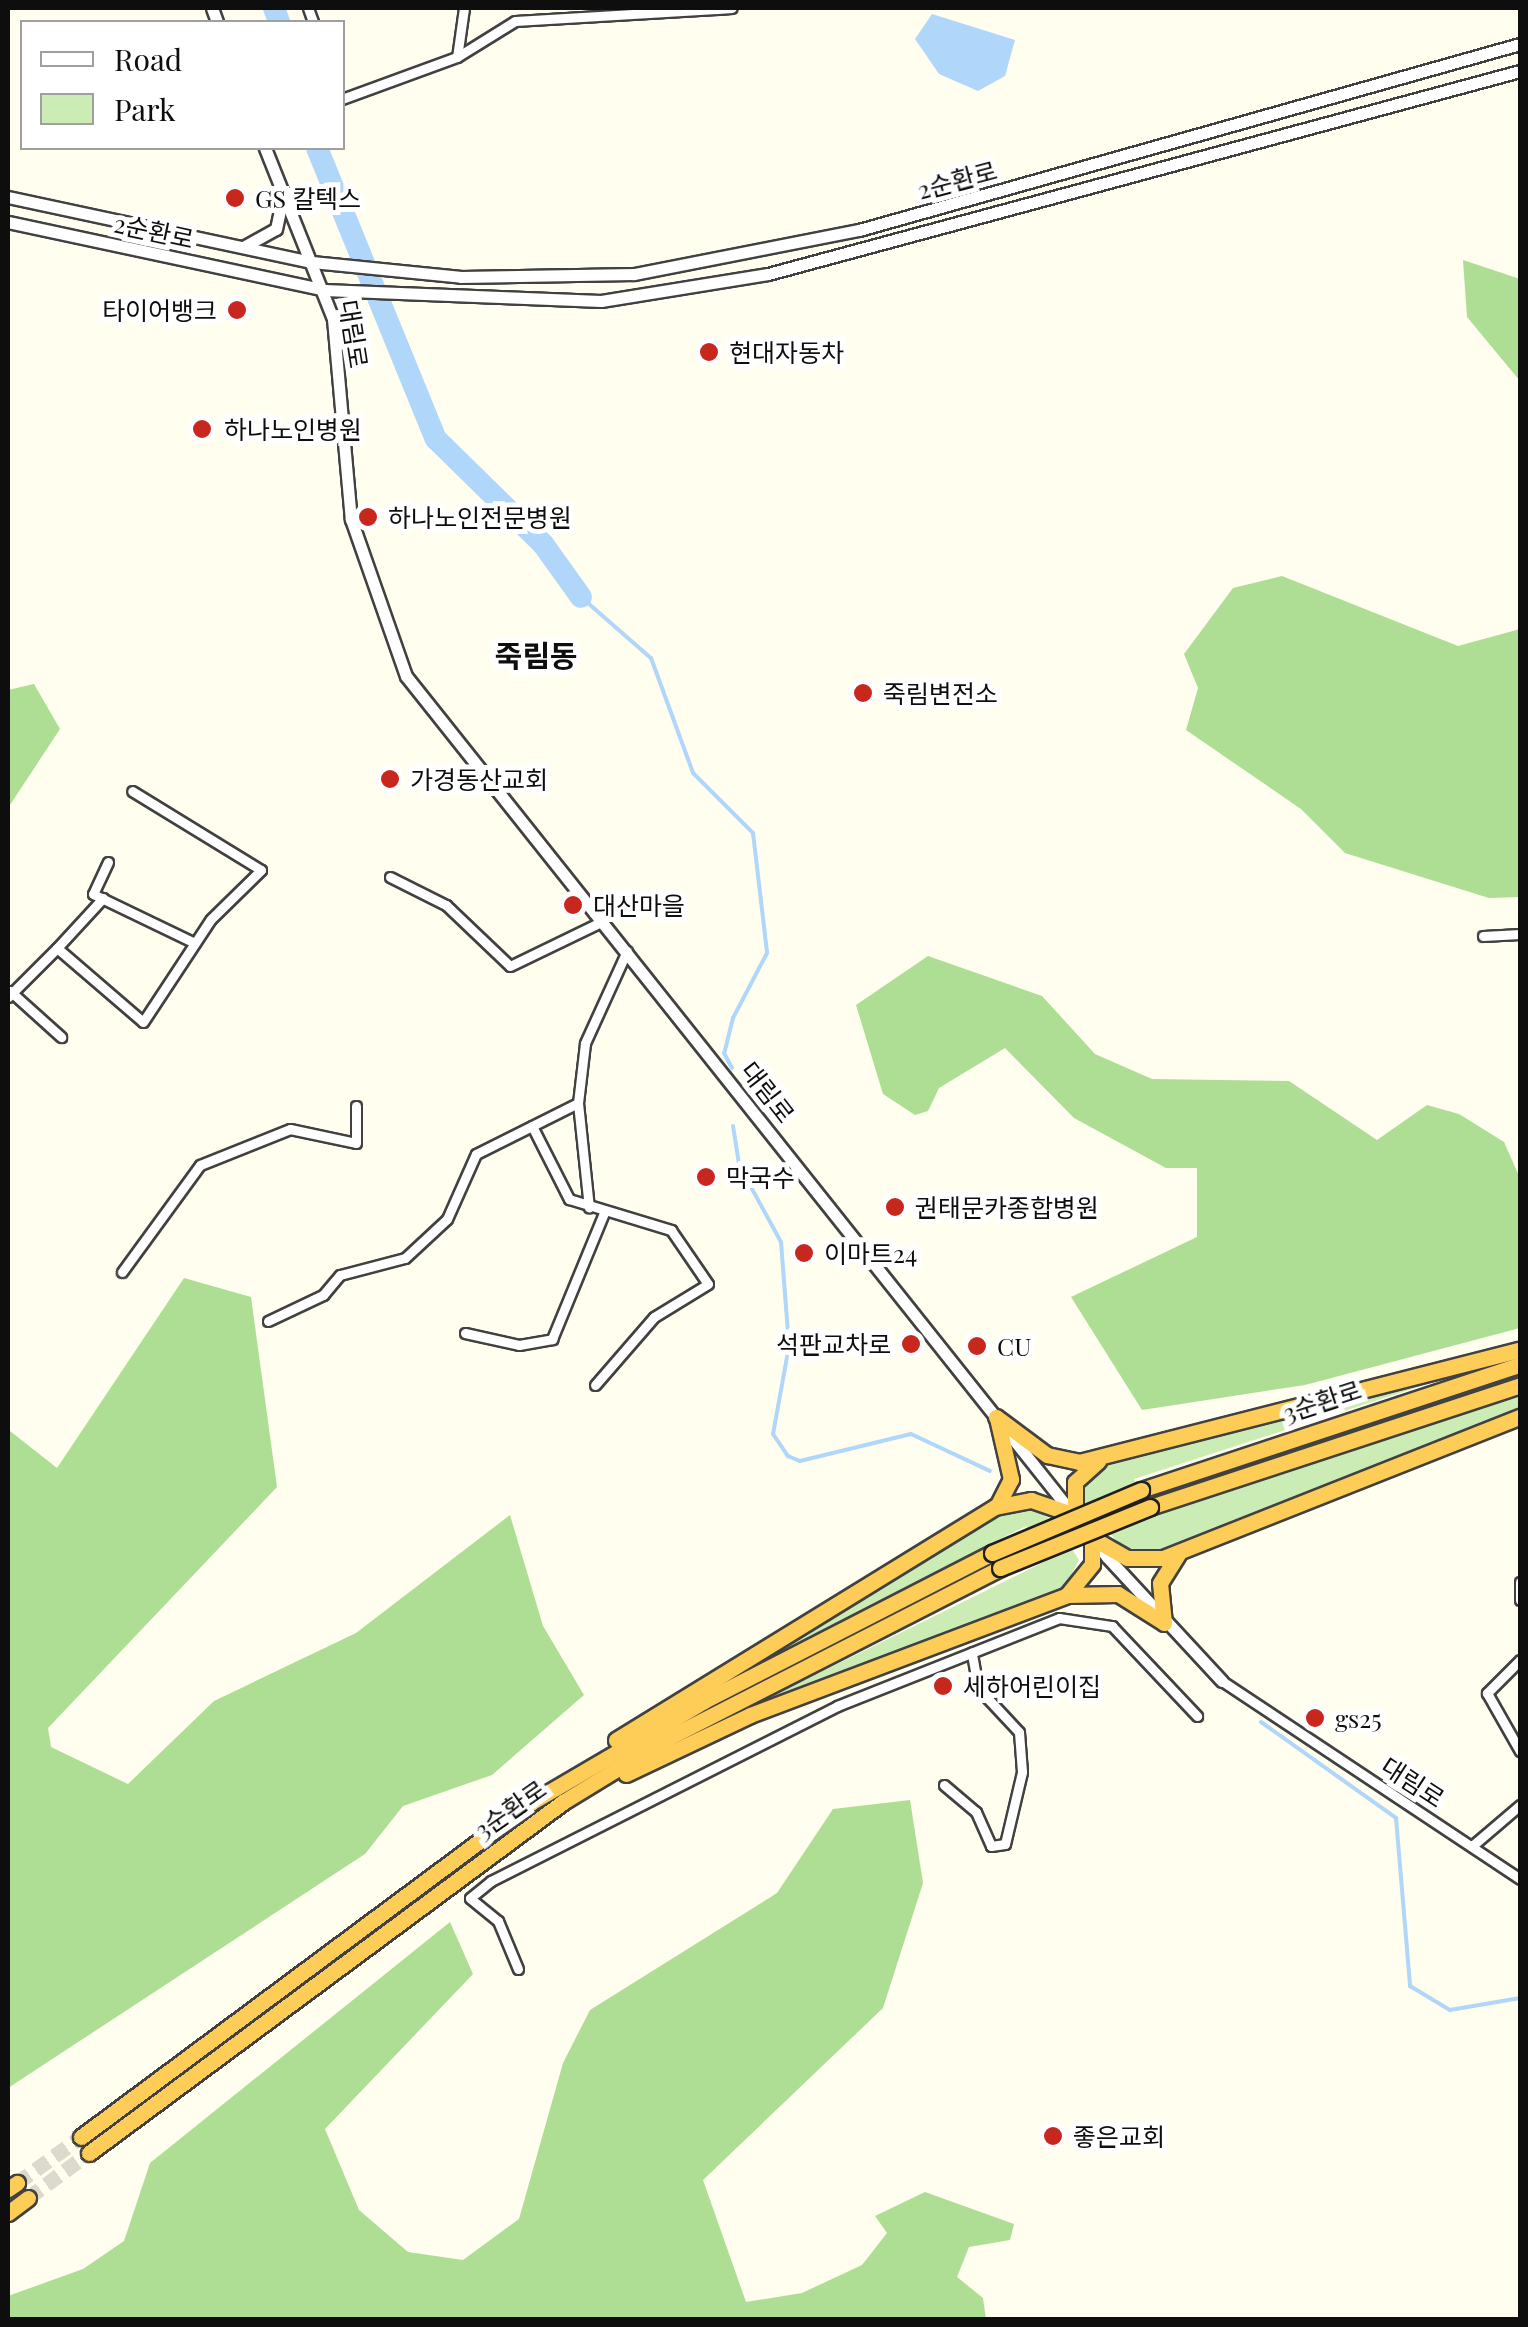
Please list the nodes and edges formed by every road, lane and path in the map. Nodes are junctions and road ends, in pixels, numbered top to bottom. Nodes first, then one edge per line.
1 (464, 8) edge
2 (732, 8) edge
3 (1520, 44) edge
4 (457, 57) junction
5 (1520, 71) edge
6 (345, 98) edge
7 (266, 150) edge
8 (284, 191) junction
9 (8, 197) edge
10 (8, 222) edge
11 (240, 247) junction
12 (312, 262) junction
13 (324, 290) junction
14 (132, 791) dead end
15 (108, 862) dead end
16 (390, 877) dead end
17 (103, 898) junction
18 (605, 920) junction
19 (1520, 934) edge
20 (1483, 936) dead end
21 (196, 943) junction
22 (57, 948) junction
23 (628, 948) junction
24 (9, 993) edge
25 (61, 1037) dead end
26 (578, 1103) junction
27 (356, 1106) dead end
28 (532, 1126) junction
29 (589, 1208) junction
30 (604, 1214) junction
31 (122, 1272) dead end
32 (268, 1321) dead end
33 (464, 1333) dead end
34 (1520, 1350) edge
35 (1520, 1365) edge
36 (1520, 1384) edge
37 (595, 1385) dead end
38 (996, 1417) junction
39 (1520, 1417) edge
40 (1106, 1458) junction
41 (995, 1507) junction
42 (1075, 1515) junction
43 (1092, 1538) junction
44 (1184, 1550) junction
45 (996, 1561) junction
46 (1520, 1582) edge
47 (1067, 1595) junction
48 (1520, 1600) edge
49 (1164, 1623) junction
50 (972, 1652) junction
51 (1520, 1660) edge
52 (1222, 1680) joint
53 (1197, 1716) dead end
54 (1520, 1751) edge
55 (944, 1785) dead end
56 (1520, 1805) edge
57 (509, 1839) junction
58 (471, 1845) junction
59 (1472, 1846) junction
60 (1520, 1879) edge
61 (518, 1969) dead end
62 (82, 2137) tunnel mouth
63 (89, 2154) tunnel mouth
64 (28, 2198) tunnel mouth
65 (8, 2212) edge

1 - 4 street
2 - 4 street
3 - 12 street, 2순환로
4 - 6 street
5 - 13 street, 2순환로
7 - 8 street, 대림로
8 - 11 street
8 - 12 street, 대림로
9 - 11 street, 2순환로
10 - 13 street, 2순환로
11 - 12 street, 2순환로
12 - 13 street, 대림로
13 - 18 street, 대림로
14 - 21 street
15 - 17 street
16 - 18 street
17 - 21 street
17 - 22 street
18 - 23 street, 대림로
19 - 20 street
21 - 22 street
22 - 24 street
23 - 26 street
23 - 38 street, 대림로
24 - 25 street
26 - 28 street
26 - 29 street
27 - 31 street
28 - 29 street
28 - 32 street
29 - 30 street
30 - 33 street
30 - 37 street
34 - 40 highway
35 - 45 highway, 3순환로, bridge
36 - 45 highway, 3순환로, bridge
38 - 40 highway
38 - 41 highway
38 - 42 street, 대림로
39 - 44 highway
40 - 42 highway
41 - 42 highway
41 - 58 highway
42 - 43 street, 대림로
43 - 44 highway
43 - 47 highway
43 - 49 street, 대림로
44 - 49 highway
45 - 57 highway, 3순환로
45 - 58 highway, 3순환로
46 - 48 street
47 - 49 highway
47 - 57 highway
49 - 52 street, 대림로
50 - 53 street
50 - 55 street
50 - 61 street
51 - 54 street
52 - 59 street, 대림로
56 - 59 street
57 - 63 highway, 3순환로
58 - 62 highway, 3순환로
59 - 60 street, 대림로
64 - 65 highway

